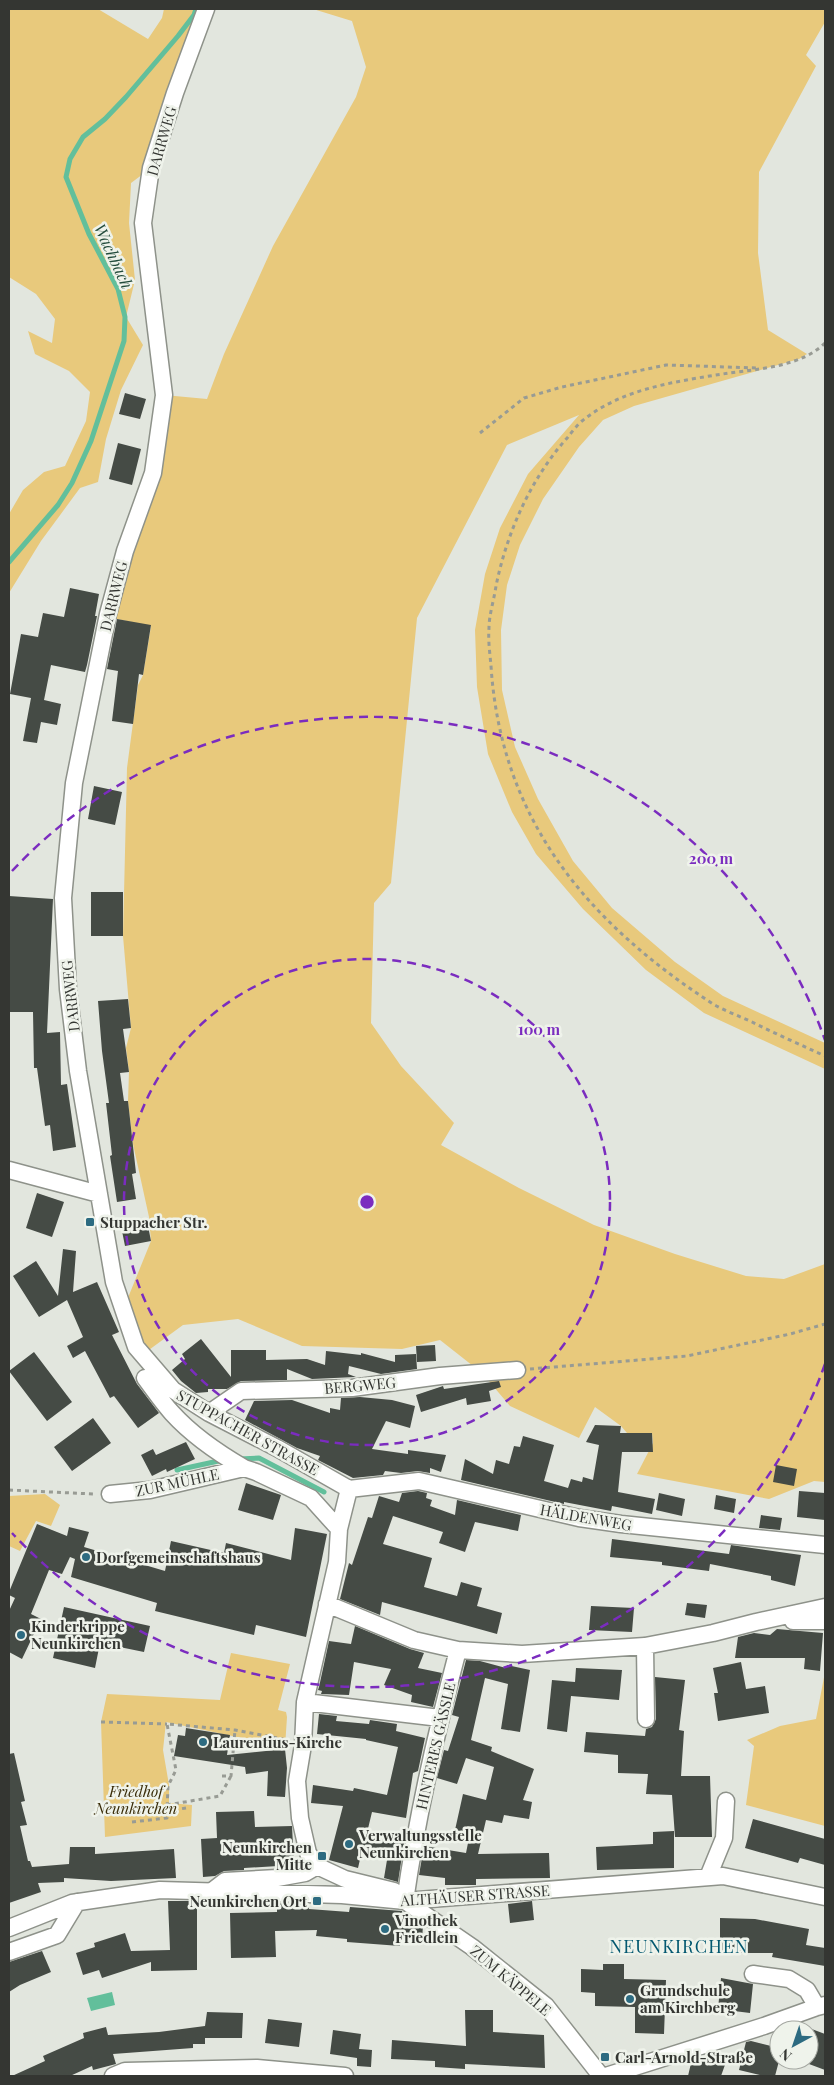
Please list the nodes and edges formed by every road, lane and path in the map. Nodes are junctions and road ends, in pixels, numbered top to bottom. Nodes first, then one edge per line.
1 (206, 9) edge
2 (825, 343) edge
3 (766, 368) junction
4 (480, 433) dead end
5 (825, 1056) edge
6 (9, 1170) edge
7 (99, 1194) junction
8 (825, 1324) edge
9 (517, 1370) joint
10 (145, 1378) dead end
11 (209, 1413) junction
12 (244, 1468) junction
13 (9, 1490) edge
14 (349, 1490) junction
15 (110, 1494) joint
16 (339, 1529) junction
17 (825, 1545) edge
18 (326, 1604) junction
19 (825, 1607) edge
20 (825, 1621) edge
21 (756, 1622) junction
22 (645, 1646) junction
23 (458, 1650) junction
24 (305, 1702) junction
25 (440, 1718) junction
26 (646, 1719) dead end
27 (101, 1722) dead end
28 (167, 1724) junction
29 (235, 1730) junction
30 (303, 1744) junction
31 (222, 1776) dead end
32 (231, 1776) junction
33 (726, 1801) dead end
34 (167, 1805) junction
35 (186, 1808) dead end
36 (167, 1810) junction
37 (132, 1822) dead end
38 (317, 1866) junction
39 (708, 1877) junction
40 (212, 1891) junction
41 (825, 1898) edge
42 (77, 1902) junction
43 (405, 1902) junction
44 (9, 1928) edge
45 (9, 1952) edge
46 (754, 1974) dead end
47 (821, 2006) edge
48 (113, 2076) edge
49 (345, 2076) edge
50 (601, 2076) edge
51 (606, 2076) edge

1 - 7 street, DARRWEG
2 - 3 path
3 - 4 path
3 - 5 path
6 - 7 street
7 - 11 street, STUPPACHER STRASSE
8 - 9 path
9 - 11 street, BERGWEG
10 - 12 street, ZUR MÜHLE
11 - 14 street, STUPPACHER STRASSE
12 - 15 street, ZUR MÜHLE
12 - 16 street, ZUR MÜHLE
13 - 15 path
14 - 16 street
14 - 17 street, HÄLDENWEG
16 - 18 street
18 - 23 street
18 - 24 street
19 - 21 street
20 - 21 street
21 - 22 street
22 - 23 street
22 - 26 street
23 - 25 street, HINTERES GÄSSLE
24 - 25 street
24 - 30 street
25 - 43 street, HINTERES GÄSSLE
27 - 28 path
28 - 29 path
28 - 34 path
29 - 30 path
29 - 32 path
30 - 38 street
31 - 32 path
32 - 34 path
33 - 39 street
34 - 36 path
35 - 36 path
36 - 37 path
38 - 40 street
38 - 43 street, ZUM KÄPPELE
39 - 41 street, ALTHÄUSER STRASSE
39 - 43 street, ALTHÄUSER STRASSE
40 - 42 street, ALTHÄUSER STRASSE
40 - 43 street, ALTHÄUSER STRASSE
42 - 44 street, ALTHÄUSER STRASSE
42 - 45 street
43 - 50 street, ZUM KÄPPELE
46 - 47 street
47 - 51 street
48 - 49 street

